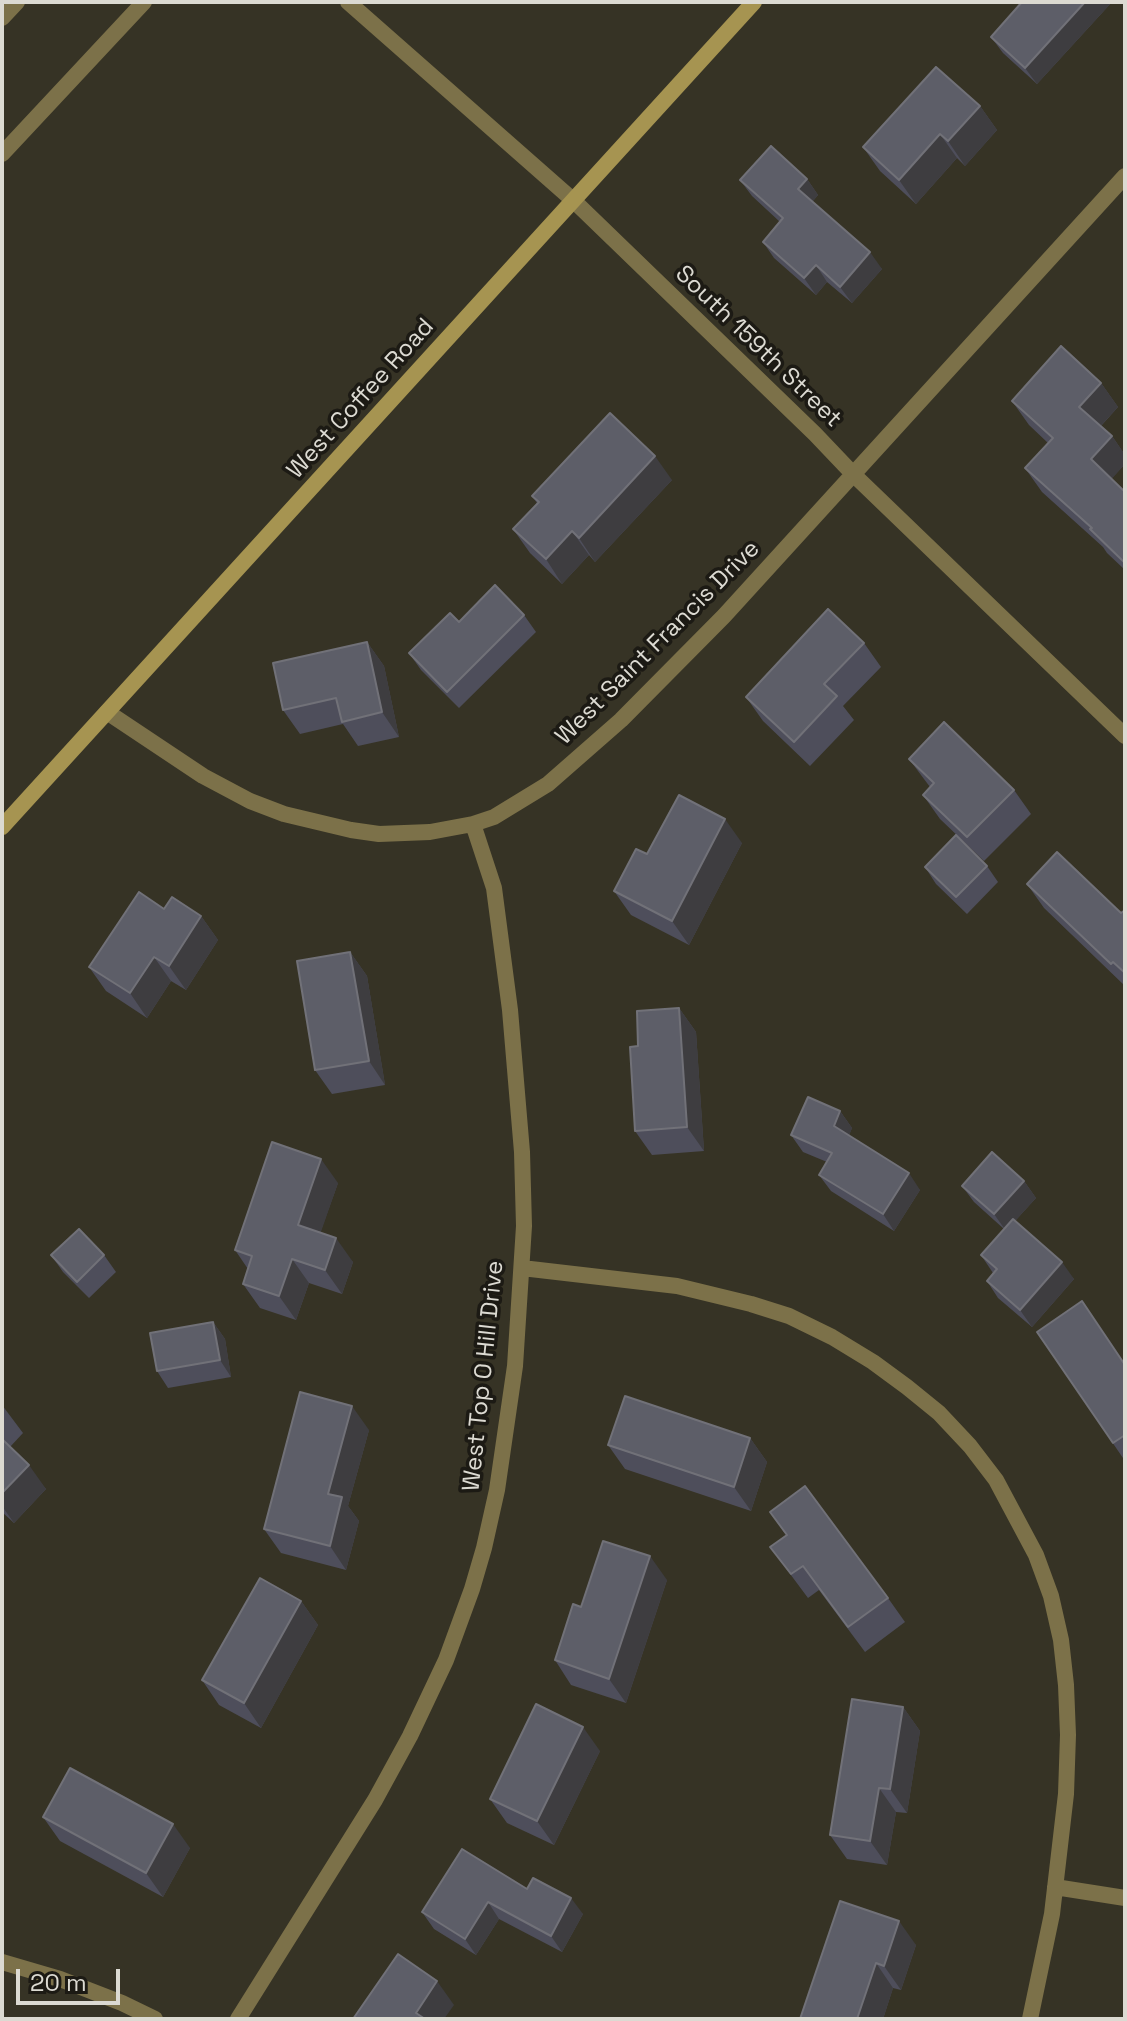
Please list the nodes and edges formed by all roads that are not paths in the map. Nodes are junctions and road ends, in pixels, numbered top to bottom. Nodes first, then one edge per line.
1 (17, 2) edge
2 (144, 2) edge
3 (348, 2) edge
4 (754, 2) edge
5 (2, 18) edge
6 (2, 154) edge
7 (1125, 176) edge
8 (574, 201) junction
9 (854, 475) junction
10 (107, 712) junction
11 (1125, 736) edge
12 (473, 824) junction
13 (2, 827) edge
14 (522, 1268) junction
15 (1055, 1887) junction
16 (1125, 1898) edge
17 (2, 1962) edge
18 (155, 2019) edge
19 (238, 2019) edge
20 (1030, 2019) edge

1 - 5 street
2 - 6 street
3 - 8 street, South 159th Street
4 - 8 street, West Coffee Road
7 - 9 street, West Saint Francis Drive
8 - 9 street, South 159th Street
8 - 10 street, West Coffee Road
9 - 11 street, South 159th Street
9 - 12 street, West Saint Francis Drive
10 - 12 street, West Saint Francis Drive
10 - 13 street, West Coffee Road
12 - 14 street, West Top O Hill Drive
14 - 15 street
14 - 19 street, West Top O Hill Drive
15 - 16 street
15 - 20 street
17 - 18 street

